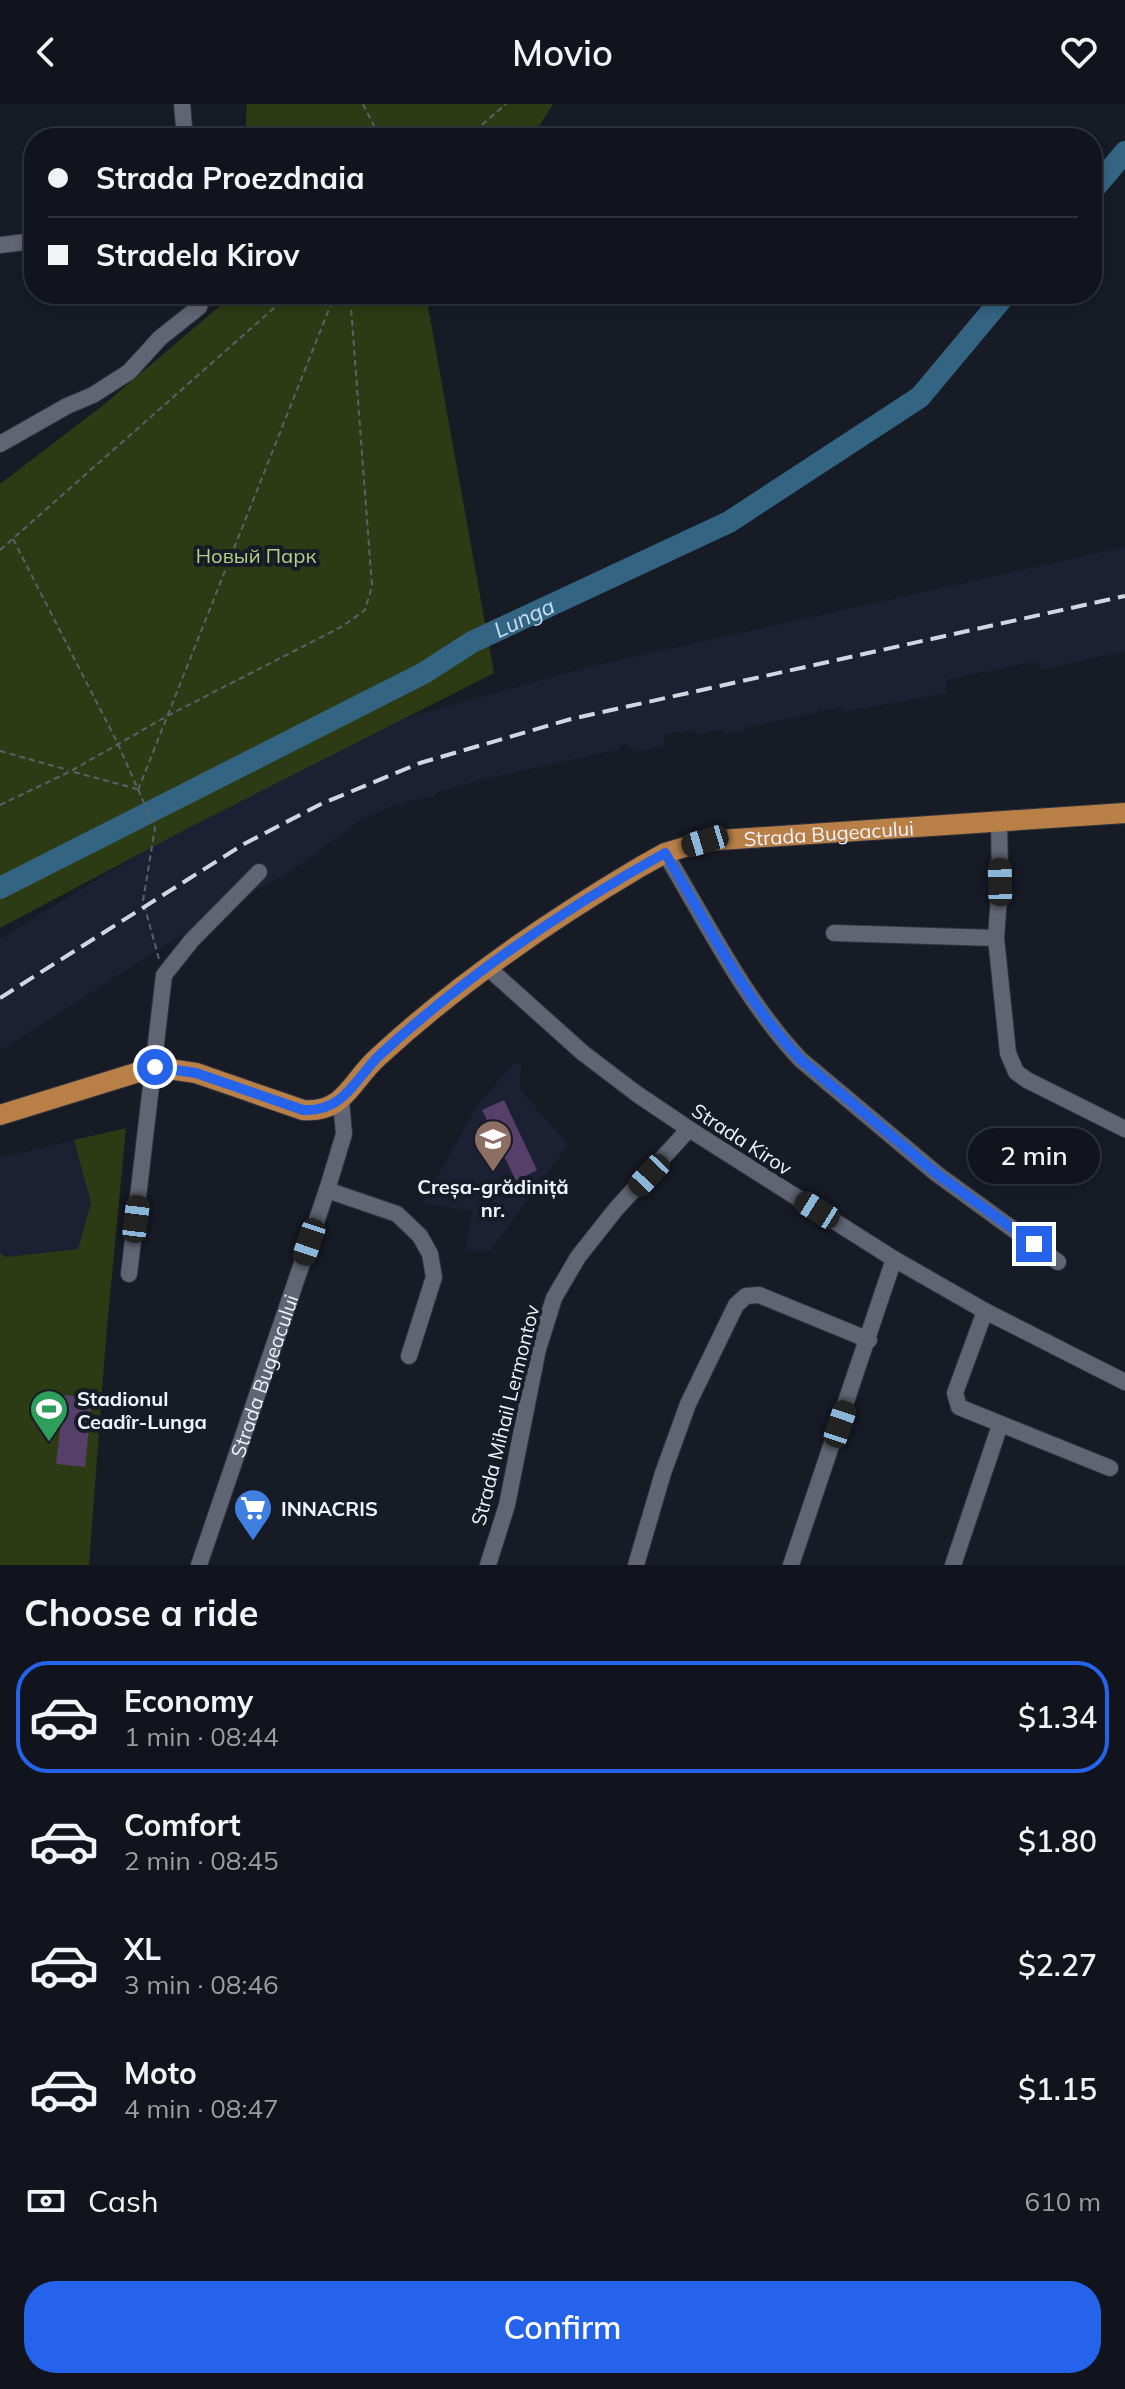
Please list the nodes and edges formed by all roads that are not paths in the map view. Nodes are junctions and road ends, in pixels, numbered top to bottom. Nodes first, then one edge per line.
1 (182, 104) edge
2 (184, 128) edge
3 (24, 242) edge
4 (0, 245) edge
5 (200, 304) edge
6 (0, 444) edge
7 (1125, 813) edge
8 (999, 822) junction
9 (665, 853) junction
10 (259, 872) dead end
11 (834, 933) dead end
12 (996, 938) junction
13 (487, 967) junction
14 (155, 1067) junction
15 (341, 1101) junction
16 (0, 1115) edge
17 (689, 1129) junction
18 (1125, 1129) edge
19 (327, 1190) junction
20 (894, 1259) junction
21 (1058, 1262) dead end
22 (129, 1274) dead end
23 (985, 1311) junction
24 (869, 1340) junction
25 (409, 1356) dead end
26 (1125, 1382) edge
27 (1000, 1425) junction
28 (1110, 1468) dead end
29 (199, 1565) edge
30 (488, 1565) edge
31 (636, 1565) edge
32 (791, 1565) edge
33 (953, 1565) edge

1 - 2 street
3 - 4 street
5 - 6 street
7 - 8 main road, Strada Bugeacului
8 - 9 main road, Strada Bugeacului
8 - 12 street
9 - 13 main road, Strada Bugeacului
9 - 21 street
10 - 14 street
11 - 12 street
12 - 18 street
13 - 15 main road, Strada Bugeacului
13 - 17 street, Strada Kirov
14 - 15 main road
14 - 16 main road
14 - 22 street
15 - 19 street, Strada Bugeacului
17 - 20 street, Strada Kirov
17 - 30 street, Strada Mihail Lermontov
19 - 25 street
19 - 29 street, Strada Bugeacului
20 - 23 street, Strada Kirov
20 - 24 street
23 - 26 street, Strada Kirov
23 - 27 street
24 - 31 street
24 - 32 street
27 - 28 street
27 - 33 street

